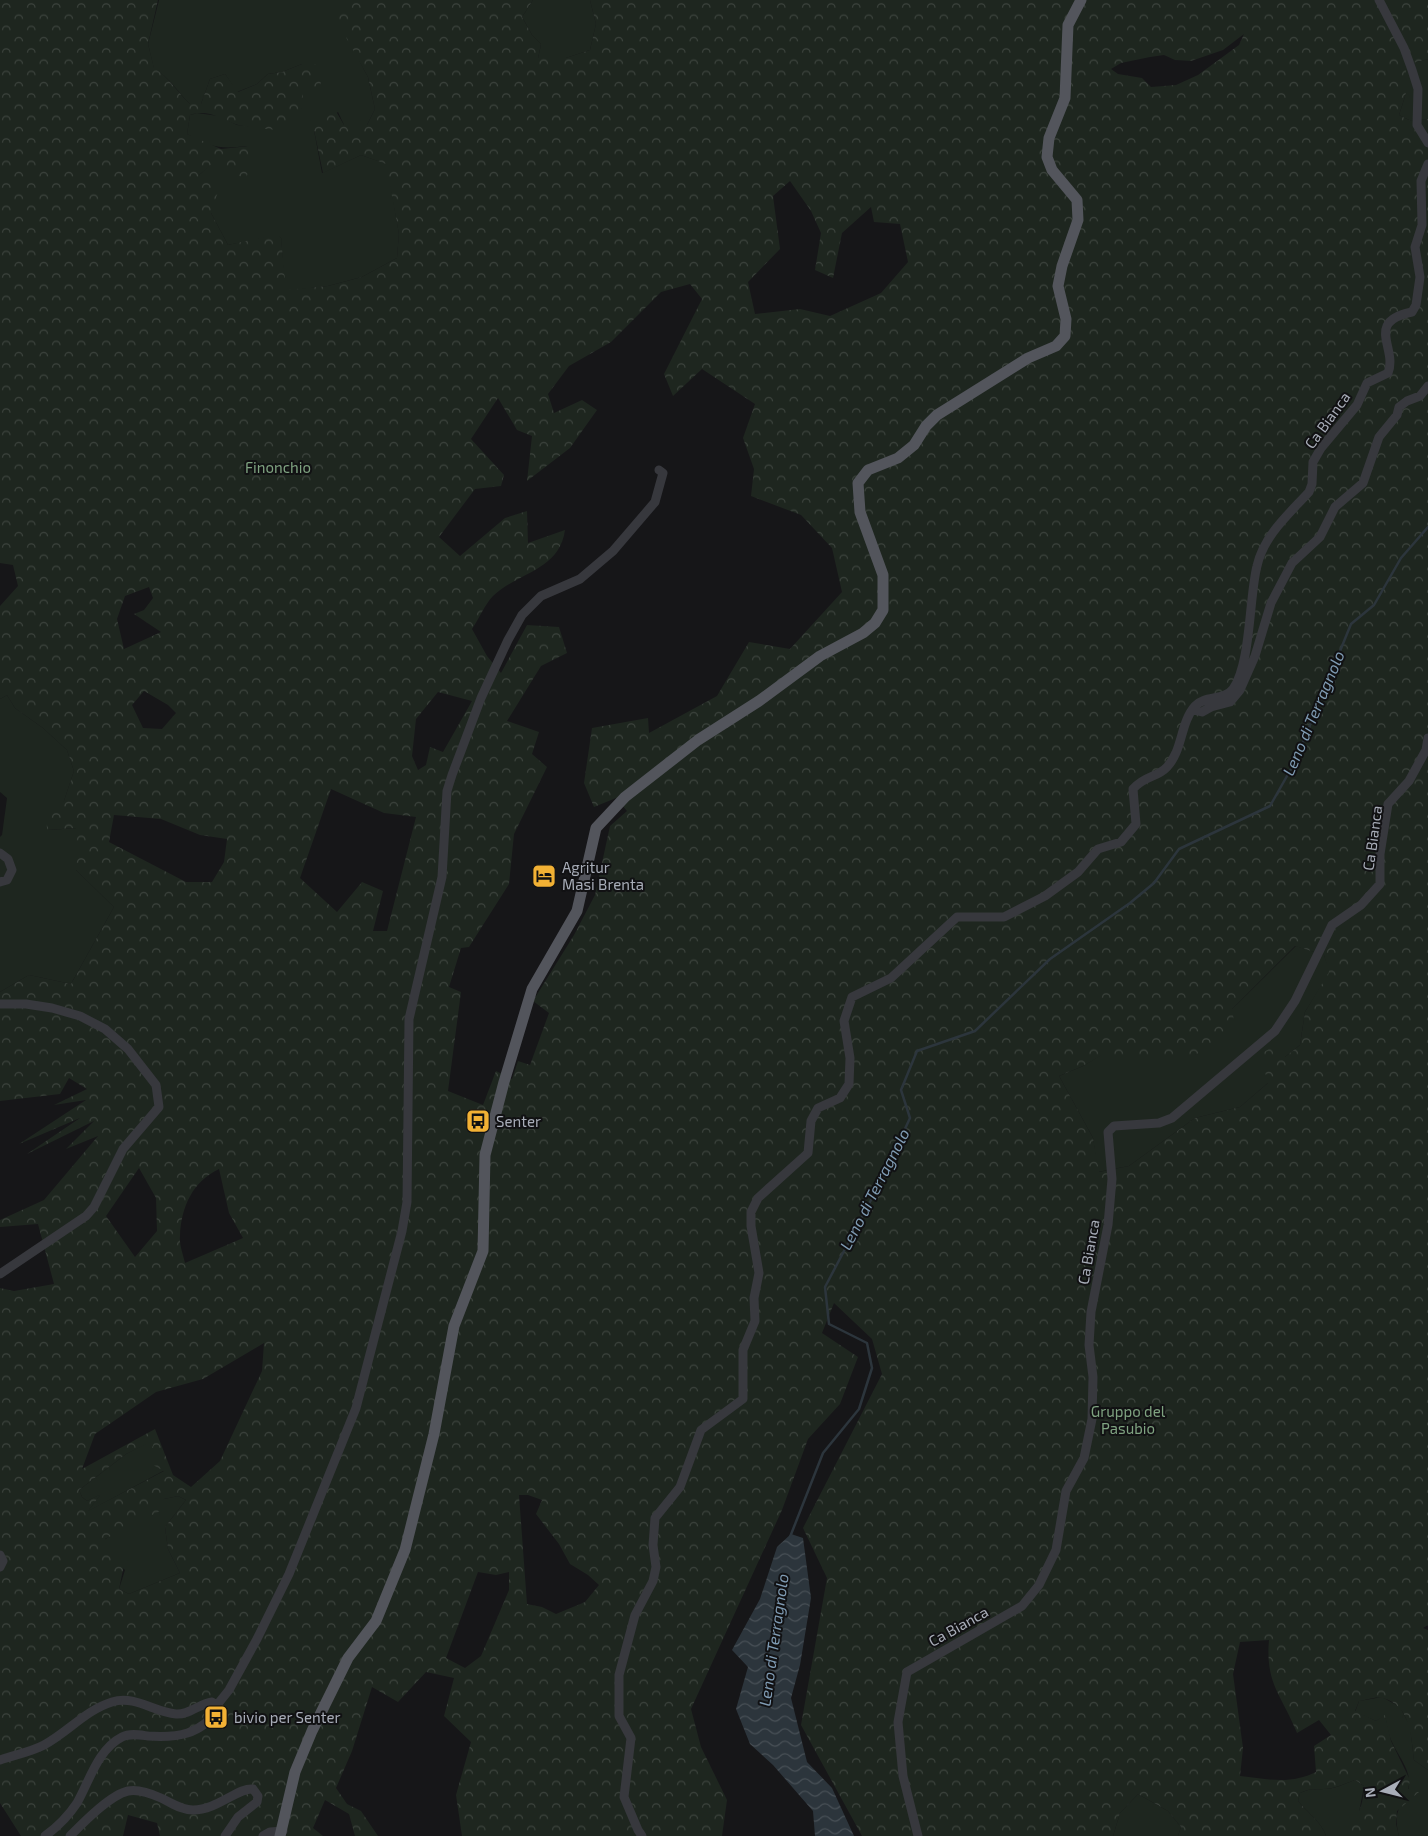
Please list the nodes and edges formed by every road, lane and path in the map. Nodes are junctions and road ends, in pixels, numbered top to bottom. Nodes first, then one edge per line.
1 (1081, 0) edge
2 (1379, 0) edge
3 (1428, 144) edge
4 (1428, 164) edge
5 (1428, 386) edge
6 (659, 470) dead end
7 (1194, 710) junction
8 (1428, 738) edge
9 (0, 853) edge
10 (0, 882) edge
11 (0, 1004) edge
12 (0, 1274) edge
13 (0, 1556) edge
14 (0, 1567) edge
15 (217, 1705) junction
16 (0, 1760) edge
17 (281, 1833) edge
18 (44, 1836) edge
19 (70, 1836) edge
20 (225, 1836) edge
21 (263, 1836) edge
22 (642, 1836) edge
23 (918, 1836) edge

1 - 17 main road
2 - 3 street
4 - 7 street, Ca Bianca
5 - 7 street
6 - 15 street
7 - 22 street
8 - 23 street, Ca Bianca
9 - 10 street
11 - 12 street
13 - 14 street
15 - 16 street
15 - 18 street
17 - 21 street
19 - 20 street

